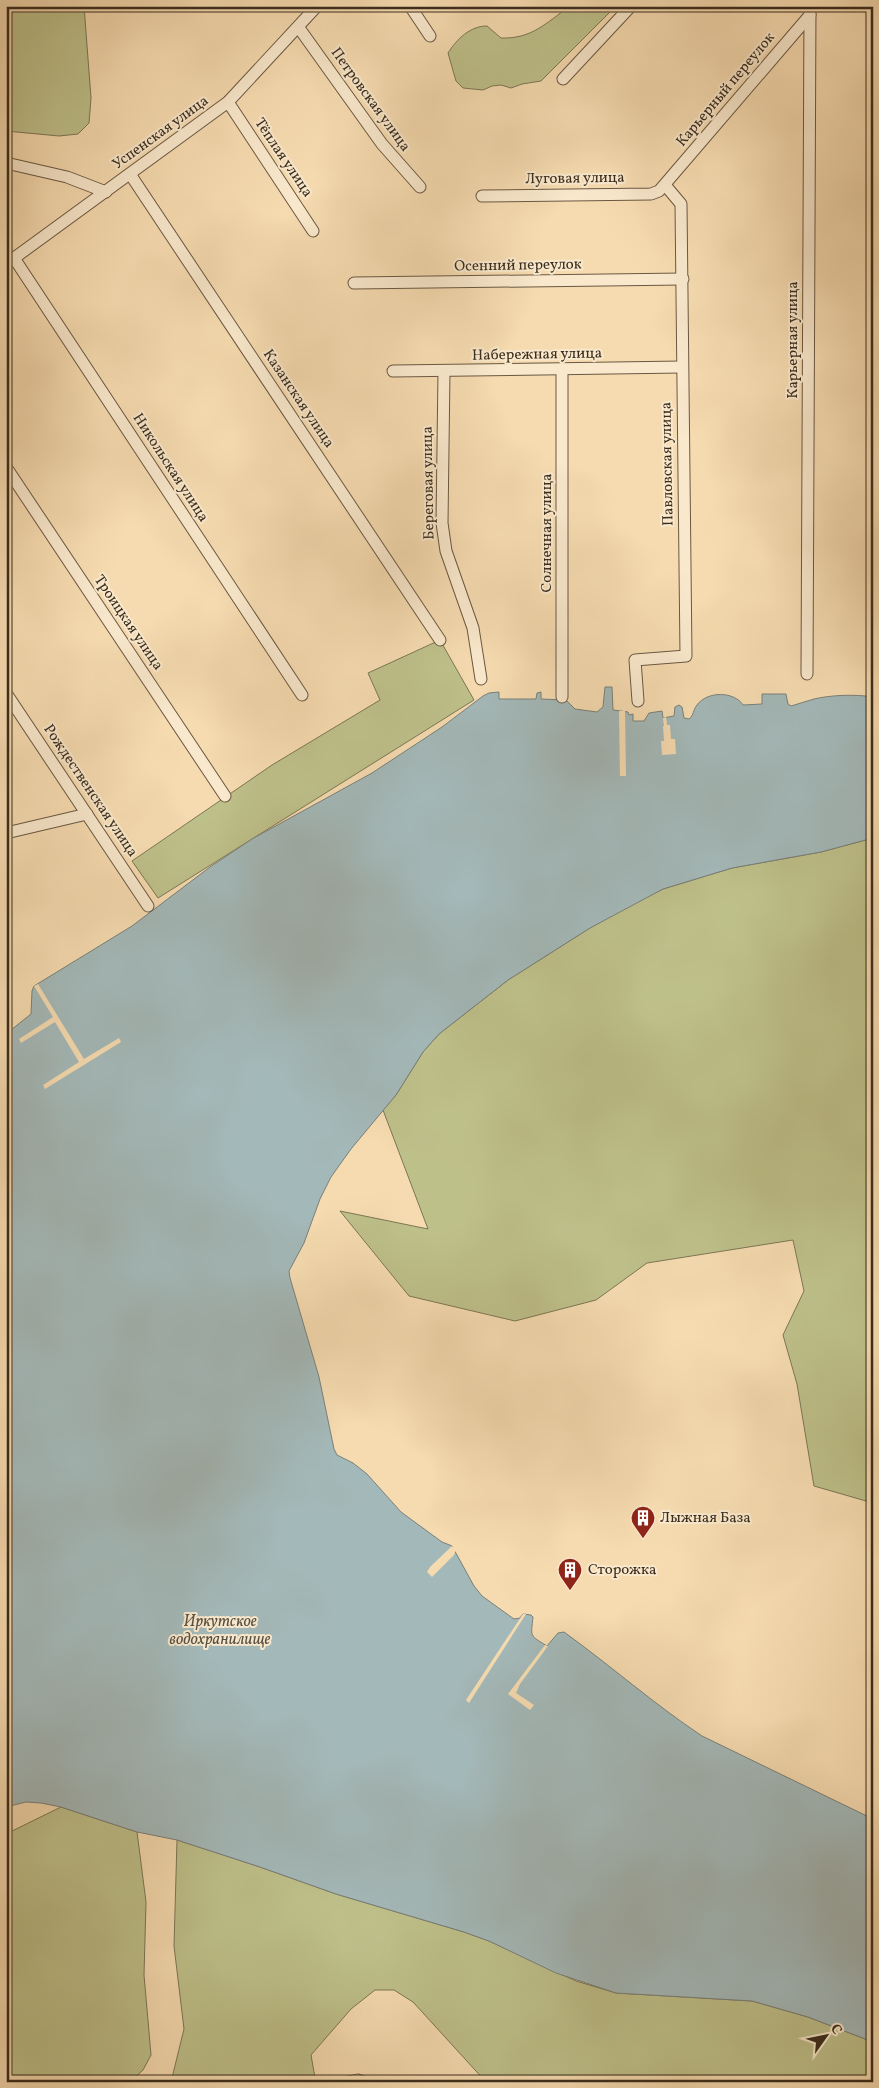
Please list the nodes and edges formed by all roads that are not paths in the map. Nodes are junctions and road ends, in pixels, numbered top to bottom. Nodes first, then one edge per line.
1 (317, 6) edge
2 (410, 6) edge
3 (630, 6) edge
4 (810, 10) edge
5 (299, 28) junction
6 (430, 36) dead end
7 (563, 79) dead end
8 (228, 102) junction
9 (6, 163) edge
10 (130, 174) junction
11 (666, 185) junction
12 (420, 187) dead end
13 (106, 192) junction
14 (482, 196) dead end
15 (313, 231) dead end
16 (10, 261) edge
17 (683, 279) junction
18 (354, 283) dead end
19 (682, 367) junction
20 (562, 369) junction
21 (393, 371) dead end
22 (444, 372) junction
23 (6, 467) edge
24 (440, 640) dead end
25 (806, 674) dead end
26 (480, 678) dead end
27 (6, 693) edge
28 (302, 695) dead end
29 (562, 698) dead end
30 (638, 702) dead end
31 (225, 796) dead end
32 (87, 814) junction
33 (6, 833) edge
34 (148, 906) dead end
35 (348, 2082) edge
36 (363, 2082) edge

1 - 5 street, Успенская улица
2 - 6 street
3 - 7 street
4 - 11 street, Карьерный переулок
4 - 25 street, Карьерная улица
5 - 8 street, Успенская улица
5 - 12 street, Петровская улица
8 - 10 street, Успенская улица
8 - 15 street, Тёплая улица
9 - 13 street
10 - 13 street, Успенская улица
10 - 24 street, Казанская улица
11 - 14 street, Луговая улица
11 - 17 street, Павловская улица
13 - 16 street, Успенская улица
16 - 28 street, Никольская улица
17 - 18 street, Осенний переулок
17 - 19 street, Павловская улица
19 - 20 street, Набережная улица
19 - 30 street, Павловская улица
20 - 22 street, Набережная улица
20 - 29 street, Солнечная улица
21 - 22 street, Набережная улица
22 - 26 street, Береговая улица
23 - 31 street, Троицкая улица
27 - 32 street, Рождественская улица
32 - 33 street
32 - 34 street, Рождественская улица
35 - 36 street

